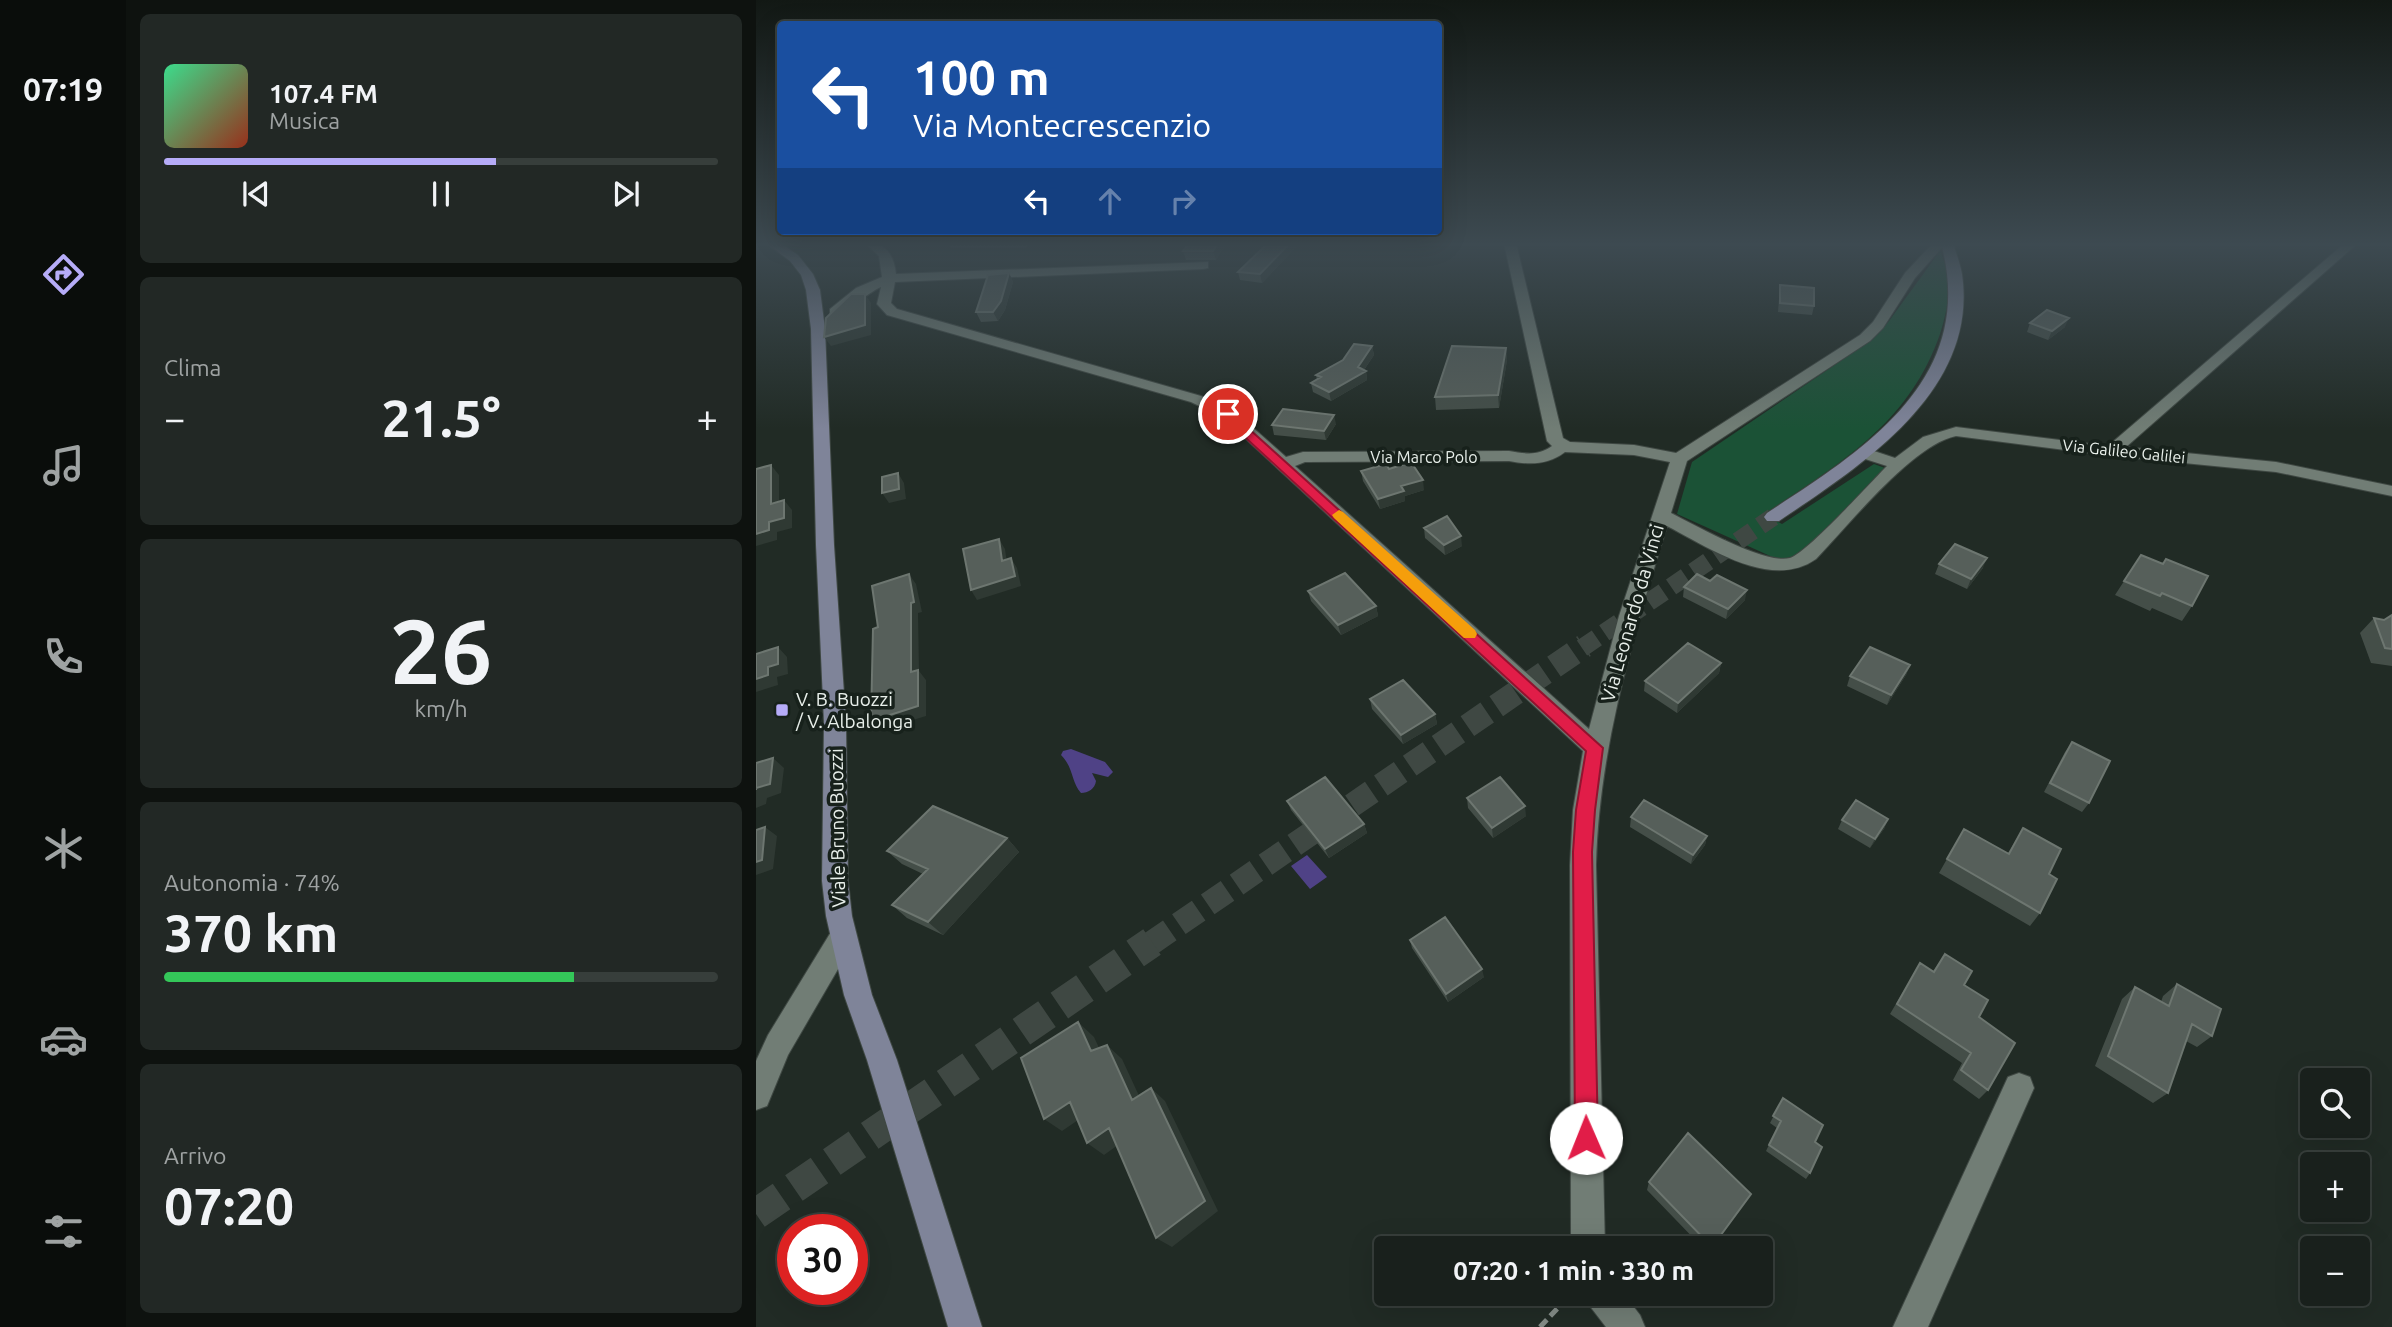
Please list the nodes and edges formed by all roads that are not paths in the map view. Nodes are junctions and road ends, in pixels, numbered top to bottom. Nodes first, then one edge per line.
1 (814, 305) edge
2 (842, 305) edge
3 (885, 305) edge
4 (1524, 305) edge
5 (1891, 305) edge
6 (1957, 305) edge
7 (2281, 305) edge
8 (818, 329) junction
9 (1562, 446) junction
10 (2112, 451) junction
11 (1865, 453) junction
12 (1679, 458) junction
13 (1283, 464) junction
14 (1898, 464) junction
15 (2392, 491) edge
16 (1660, 515) junction
17 (1773, 517) tunnel mouth
18 (1595, 748) junction
19 (843, 936) junction
20 (2020, 1088) dead end
21 (756, 1095) edge
22 (1588, 1236) edge
23 (1611, 1306) edge
24 (965, 1327) edge
25 (1628, 1327) edge
26 (1910, 1327) edge

1 - 8 main road, Viale Bruno Buozzi
2 - 8 street
3 - 13 street
4 - 9 street
5 - 12 street
6 - 11 main road
7 - 10 street
8 - 19 main road, Viale Bruno Buozzi
9 - 12 street
9 - 13 street, Via Marco Polo
10 - 14 street, Via Galileo Galilei
10 - 15 street, Via Galileo Galilei
11 - 14 street
11 - 17 main road
12 - 16 street
13 - 18 street
14 - 16 street, Via Leonardo da Vinci
16 - 18 street, Via Leonardo da Vinci
18 - 22 street, Via Leonardo da Vinci
19 - 21 street
19 - 24 main road, Viale Bruno Buozzi
20 - 26 street
23 - 25 street

